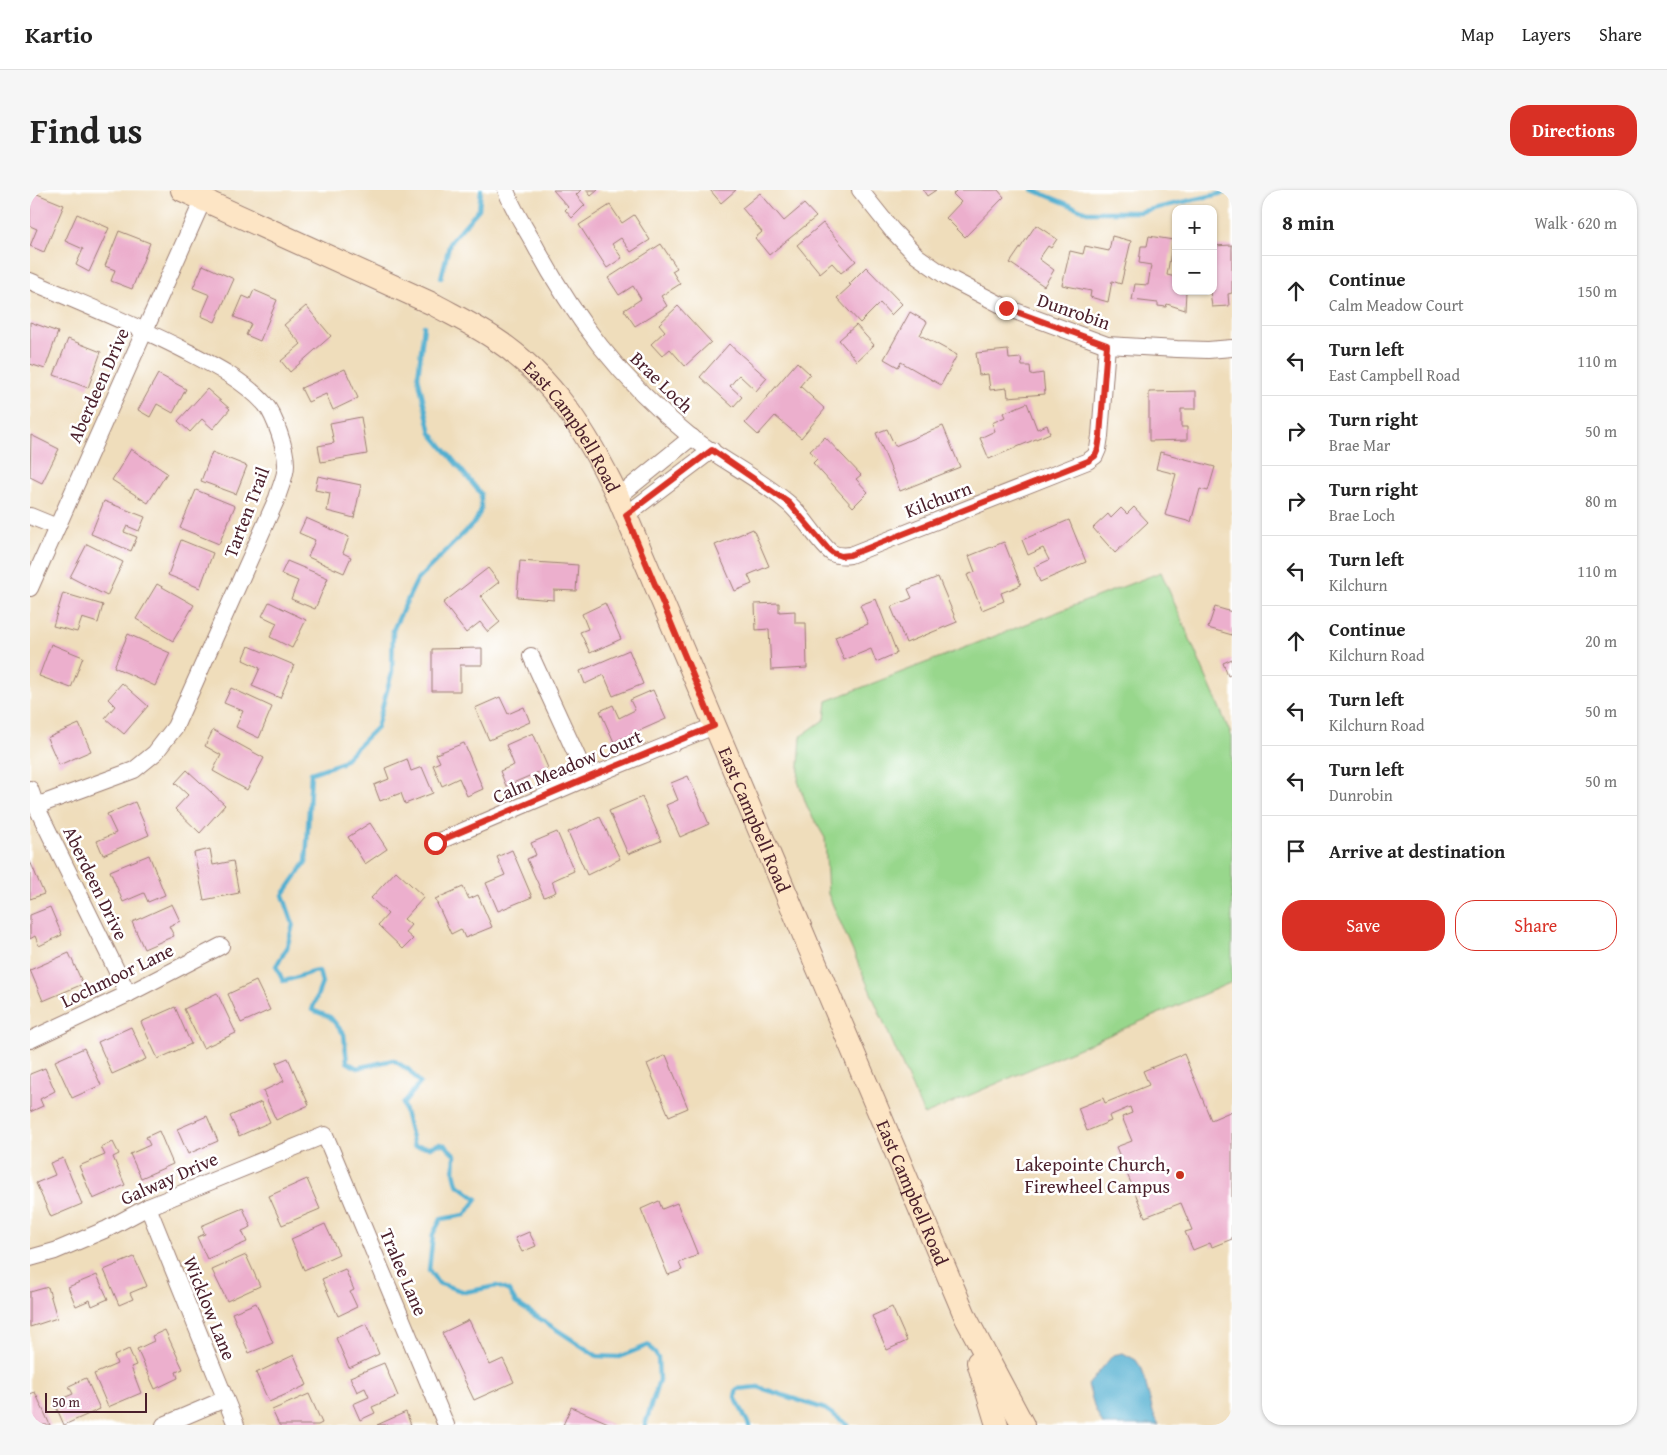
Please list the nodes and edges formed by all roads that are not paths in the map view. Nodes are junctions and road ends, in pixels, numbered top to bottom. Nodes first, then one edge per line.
1 (182, 190) edge
2 (506, 190) edge
3 (860, 190) edge
4 (204, 200) junction
5 (30, 281) edge
6 (145, 330) junction
7 (1107, 345) junction
8 (1232, 348) edge
9 (692, 437) junction
10 (712, 450) junction
11 (622, 506) junction
12 (30, 516) edge
13 (57, 527) junction
14 (841, 556) joint
15 (30, 588) edge
16 (531, 656) dead end
17 (714, 726) junction
18 (587, 778) junction
19 (30, 790) edge
20 (36, 806) junction
21 (435, 843) dead end
22 (221, 946) dead end
23 (128, 994) junction
24 (30, 1040) edge
25 (325, 1135) joint
26 (148, 1207) junction
27 (30, 1258) edge
28 (966, 1318) junction
29 (225, 1399) junction
30 (164, 1425) edge
31 (236, 1425) edge
32 (446, 1425) edge
33 (997, 1425) edge
34 (1023, 1425) edge

1 - 4 main road, East Campbell Road
2 - 9 street, Brae Loch
3 - 7 street, Dunrobin
4 - 6 street, Aberdeen Drive
4 - 11 main road, East Campbell Road
5 - 6 street, Tarten Trail
6 - 13 street, Aberdeen Drive
6 - 20 street, Tarten Trail
7 - 8 street, Dunrobin
7 - 14 street, Kilchurn
9 - 10 street, Brae Loch
9 - 11 street
10 - 11 street
10 - 14 street, Brae Loch
11 - 17 main road, East Campbell Road
12 - 13 street
13 - 15 street, Aberdeen Drive
16 - 18 street
17 - 18 street, Calm Meadow Court
17 - 28 main road, East Campbell Road
18 - 21 street, Calm Meadow Court
19 - 20 street, Aberdeen Drive
20 - 23 street, Aberdeen Drive
22 - 23 street, Lochmoor Lane
23 - 24 street, Lochmoor Lane
25 - 26 street, Galway Drive
25 - 32 street, Tralee Lane
26 - 27 street, Galway Drive
26 - 29 street, Wicklow Lane
28 - 33 main road, East Campbell Road
28 - 34 main road, East Campbell Road
29 - 30 street
29 - 31 street, Wicklow Lane

